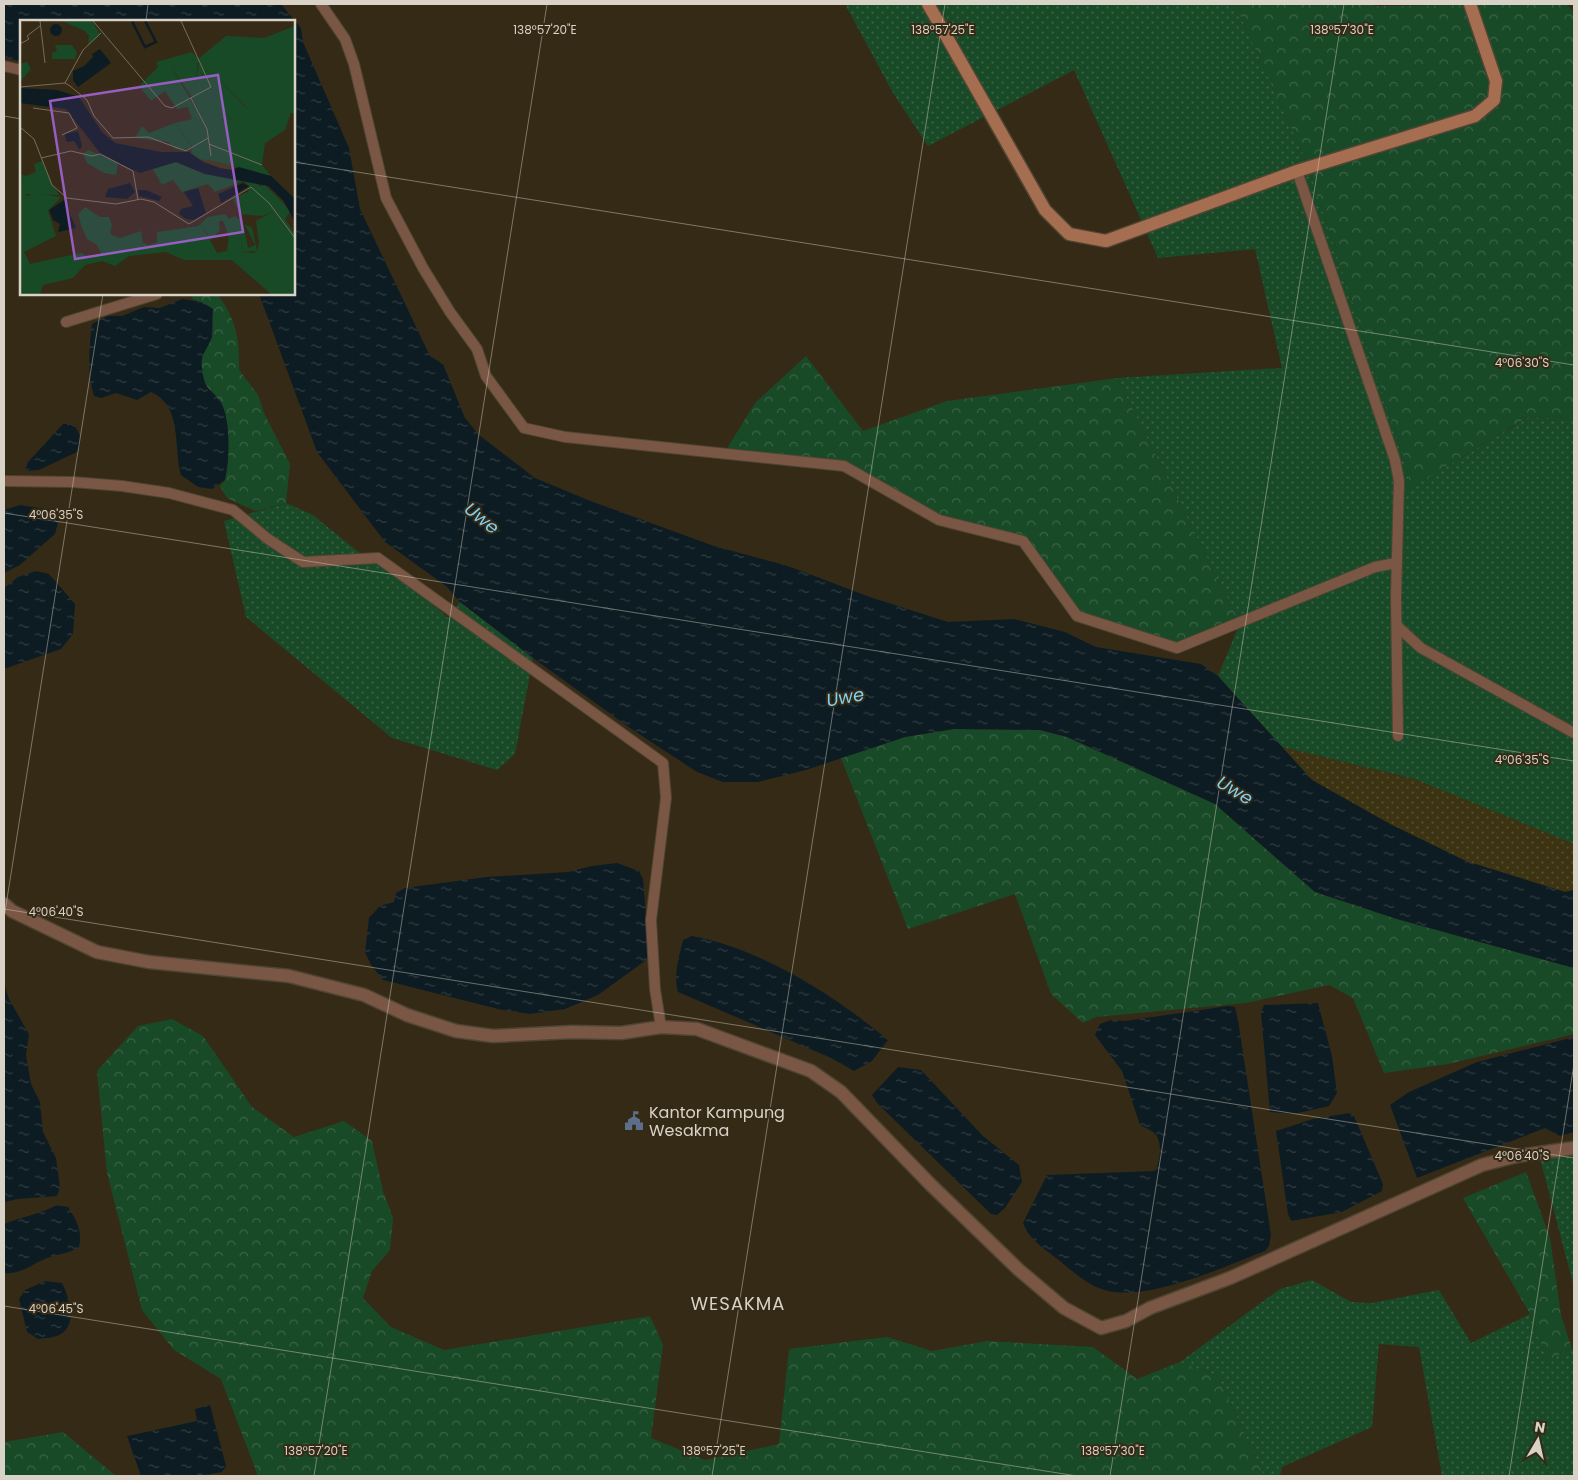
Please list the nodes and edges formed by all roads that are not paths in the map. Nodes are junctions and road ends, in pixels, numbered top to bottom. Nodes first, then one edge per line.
1 (321, 4) edge
2 (928, 4) edge
3 (1470, 4) edge
4 (4, 66) edge
5 (20, 70) edge
6 (1297, 172) junction
7 (154, 295) edge
8 (66, 322) dead end
9 (4, 481) edge
10 (1396, 563) junction
11 (1396, 626) junction
12 (1574, 733) edge
13 (1398, 736) dead end
14 (4, 904) edge
15 (662, 1027) junction
16 (1574, 1148) edge

1 - 10 lane
2 - 6 main road
3 - 6 main road
4 - 5 lane
6 - 10 lane
7 - 8 lane
9 - 15 lane
10 - 11 lane
11 - 12 lane
11 - 13 lane
14 - 15 street
15 - 16 street

